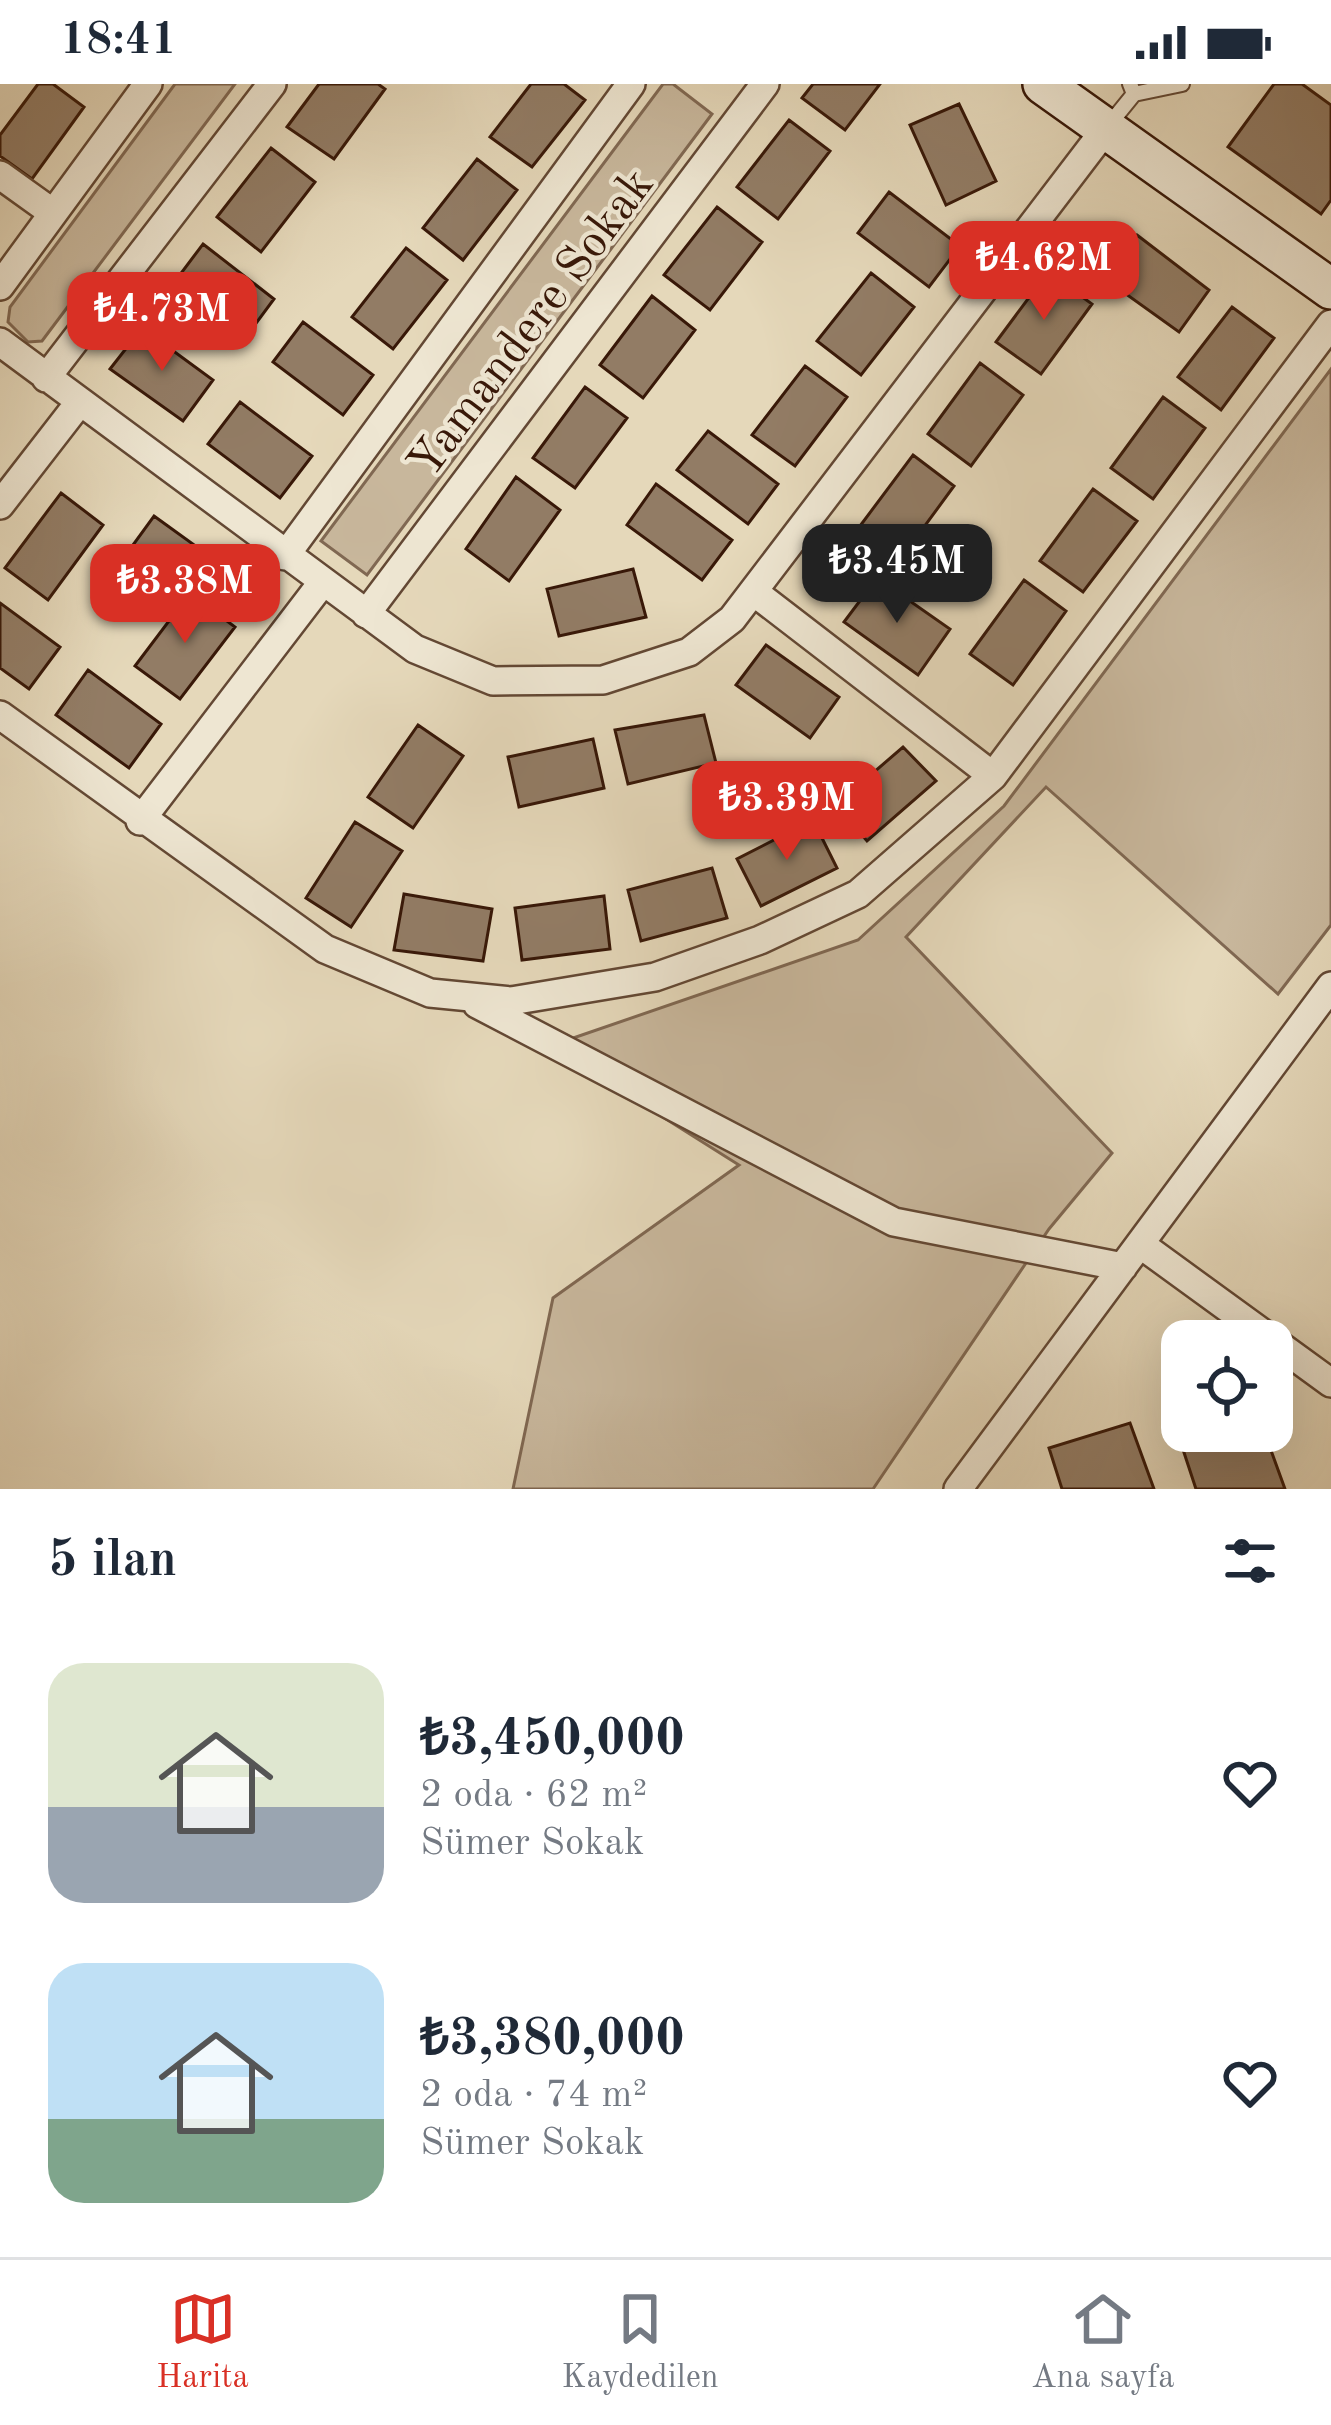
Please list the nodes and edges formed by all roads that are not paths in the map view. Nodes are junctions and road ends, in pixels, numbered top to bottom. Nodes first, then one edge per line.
1 (148, 84) edge
2 (272, 84) edge
3 (631, 84) edge
4 (765, 84) edge
5 (1043, 84) edge
6 (1182, 84) edge
7 (1132, 89) edge
8 (1108, 126) junction
9 (0, 175) edge
10 (53, 213) junction
11 (0, 286) edge
12 (1331, 289) edge
13 (1331, 324) edge
14 (0, 343) edge
15 (46, 377) junction
16 (79, 403) junction
17 (0, 505) edge
18 (285, 556) junction
19 (322, 583) junction
20 (754, 592) junction
21 (366, 614) junction
22 (0, 716) edge
23 (993, 776) junction
24 (140, 821) junction
25 (1331, 986) edge
26 (463, 996) junction
27 (1131, 1256) junction
28 (1331, 1383) edge
29 (958, 1489) edge

1 - 10 street
2 - 15 street
3 - 18 street, Yamandere Sokak
4 - 21 street, Yamandere Sokak
5 - 8 street
6 - 7 lane
7 - 8 lane
8 - 12 street
8 - 20 street
9 - 10 street
10 - 11 street
13 - 23 street
14 - 15 street
15 - 16 street
16 - 17 street
16 - 18 street
18 - 19 street
19 - 21 street
19 - 24 street
20 - 21 street
20 - 23 street
22 - 24 street
23 - 26 street
24 - 26 street
25 - 27 street
26 - 27 street
27 - 28 street
27 - 29 street

